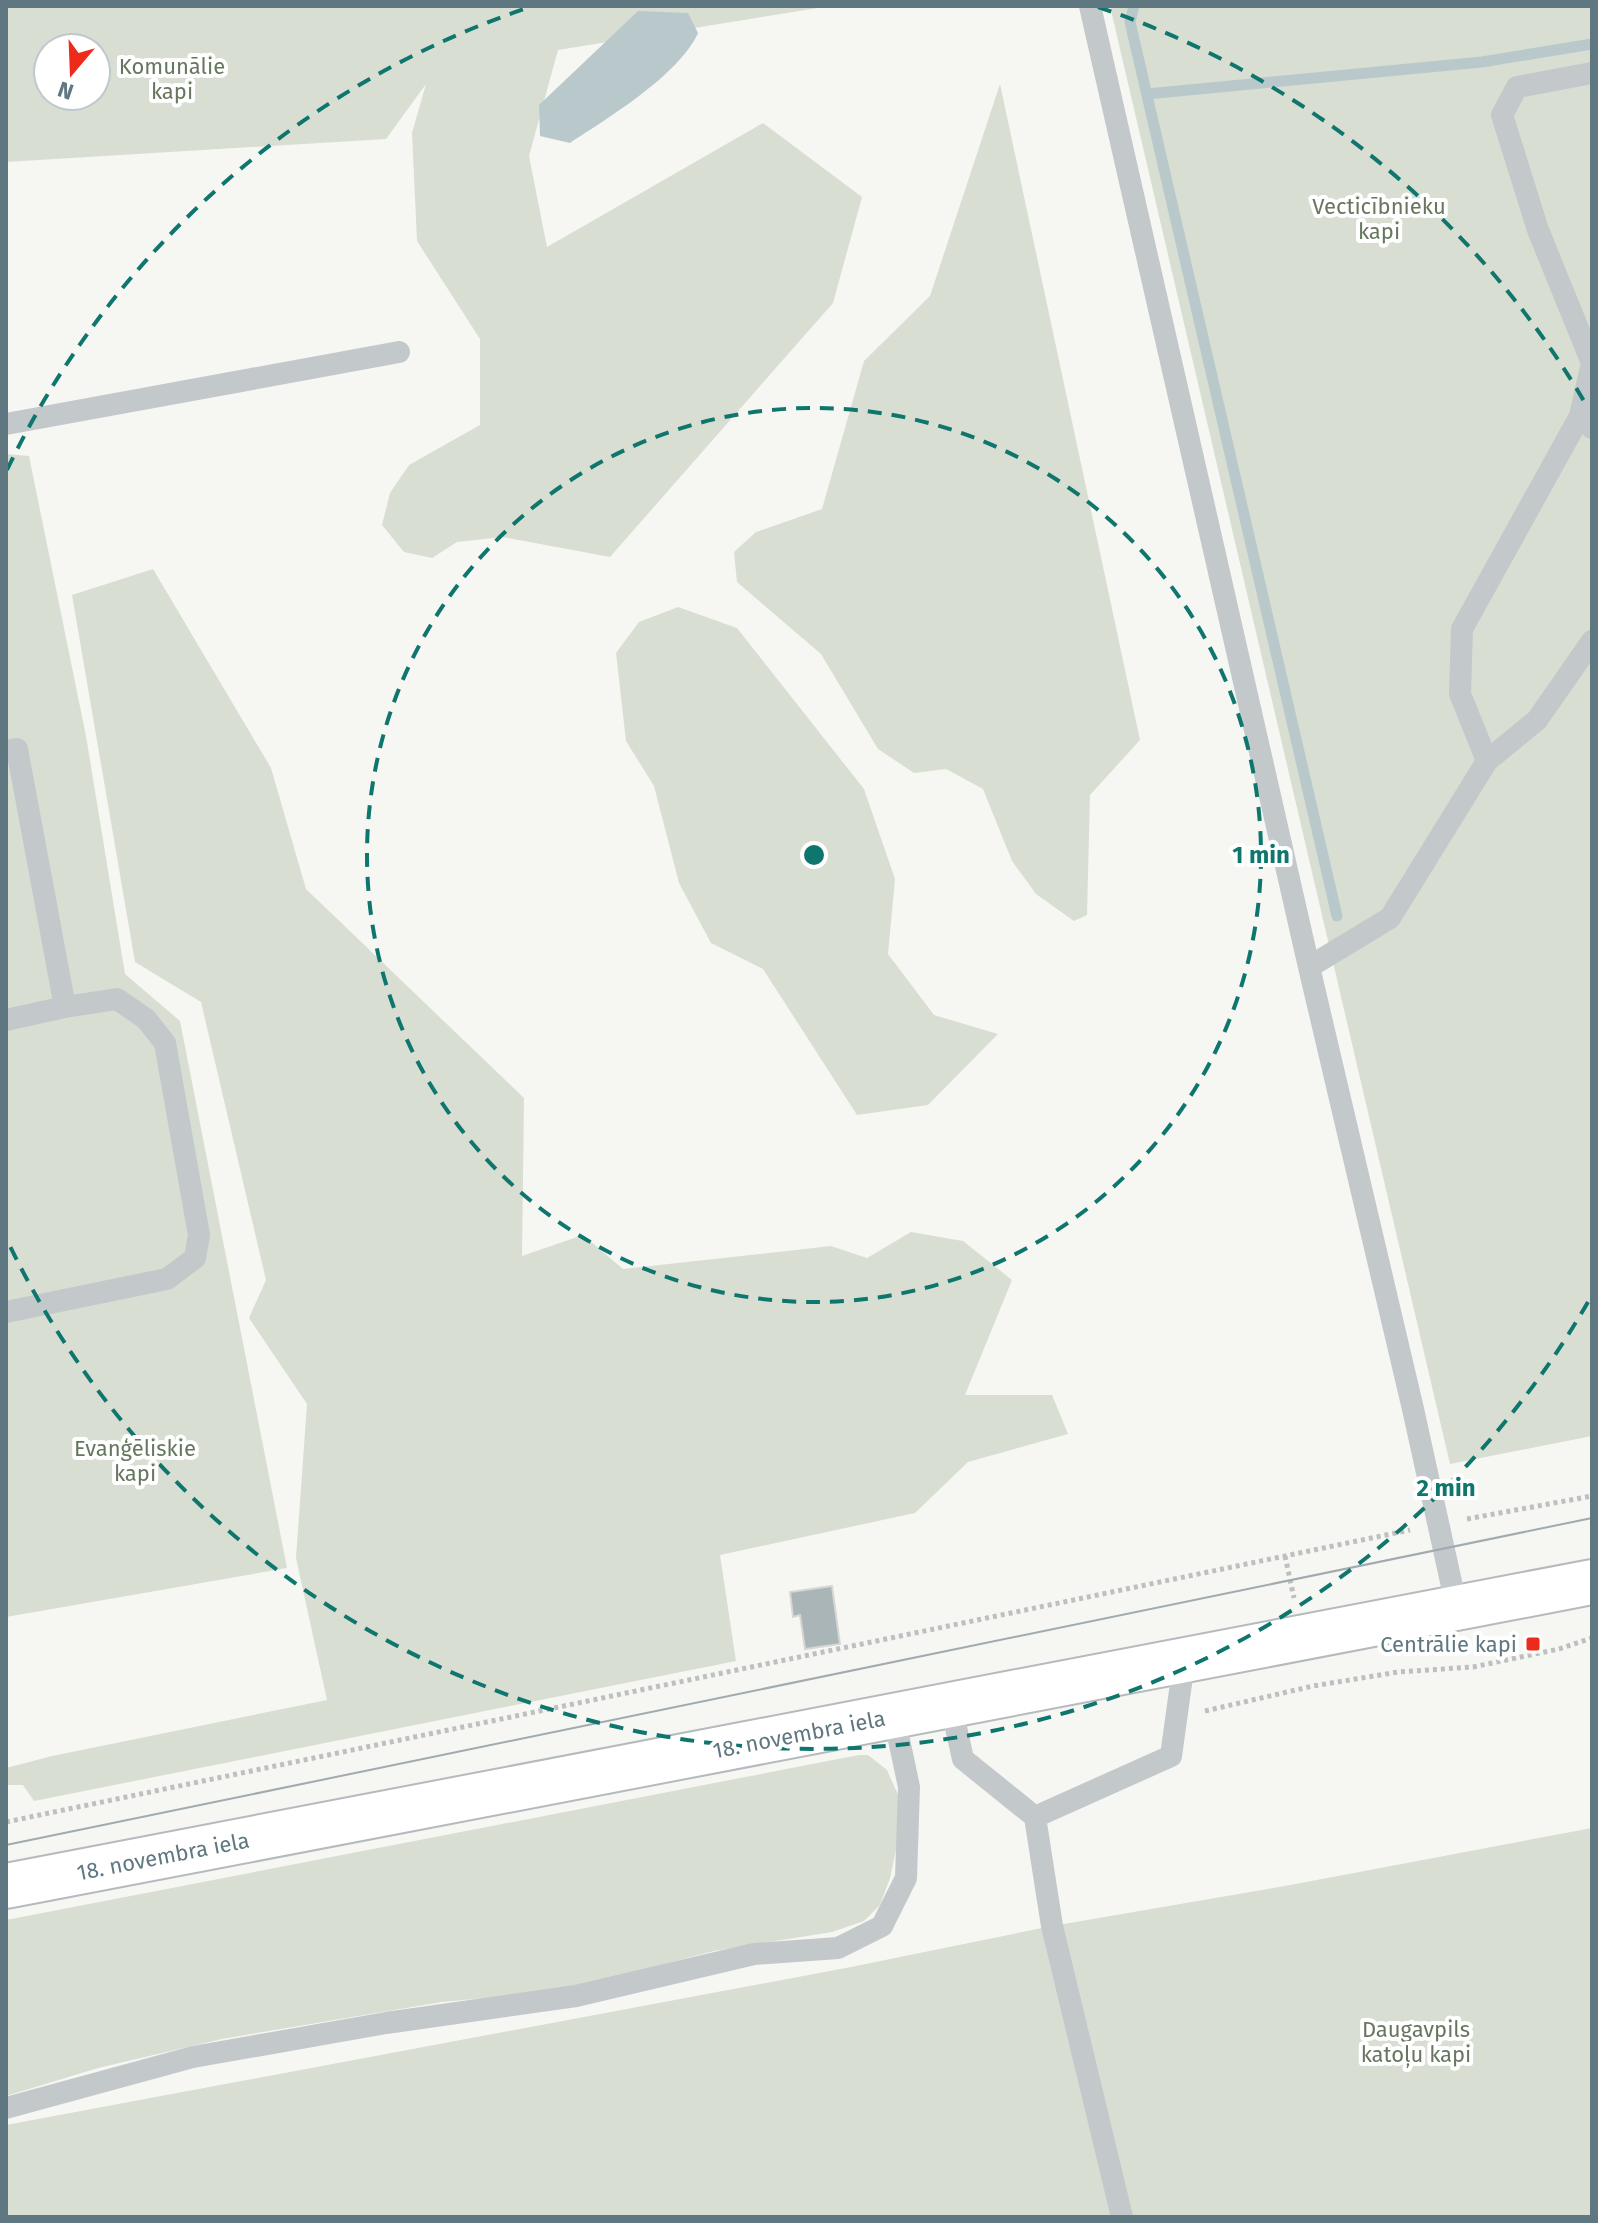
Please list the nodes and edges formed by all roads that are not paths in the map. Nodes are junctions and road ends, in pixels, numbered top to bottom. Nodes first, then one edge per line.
1 (1090, 6) edge
2 (1592, 73) edge
3 (399, 352) dead end
4 (1588, 416) edge
5 (6, 424) edge
6 (1592, 641) edge
7 (6, 751) edge
8 (1487, 761) junction
9 (1309, 967) junction
10 (65, 1007) junction
11 (6, 1020) edge
12 (6, 1312) edge
13 (1592, 1582) edge
14 (1457, 1609) junction
15 (1184, 1662) junction
16 (951, 1705) junction
17 (894, 1716) junction
18 (1035, 1817) junction
19 (6, 1886) edge
20 (6, 2108) edge
21 (1122, 2217) edge

1 - 9 lane
2 - 4 lane
3 - 5 lane
4 - 8 lane
6 - 8 lane
7 - 10 lane
8 - 9 lane
9 - 14 lane
10 - 11 lane
10 - 12 lane
13 - 14 main road, 18. novembra iela
14 - 15 main road, 18. novembra iela
15 - 16 main road, 18. novembra iela
15 - 18 lane
16 - 17 main road, 18. novembra iela
16 - 18 lane
17 - 19 main road, 18. novembra iela
17 - 20 lane
18 - 21 lane

